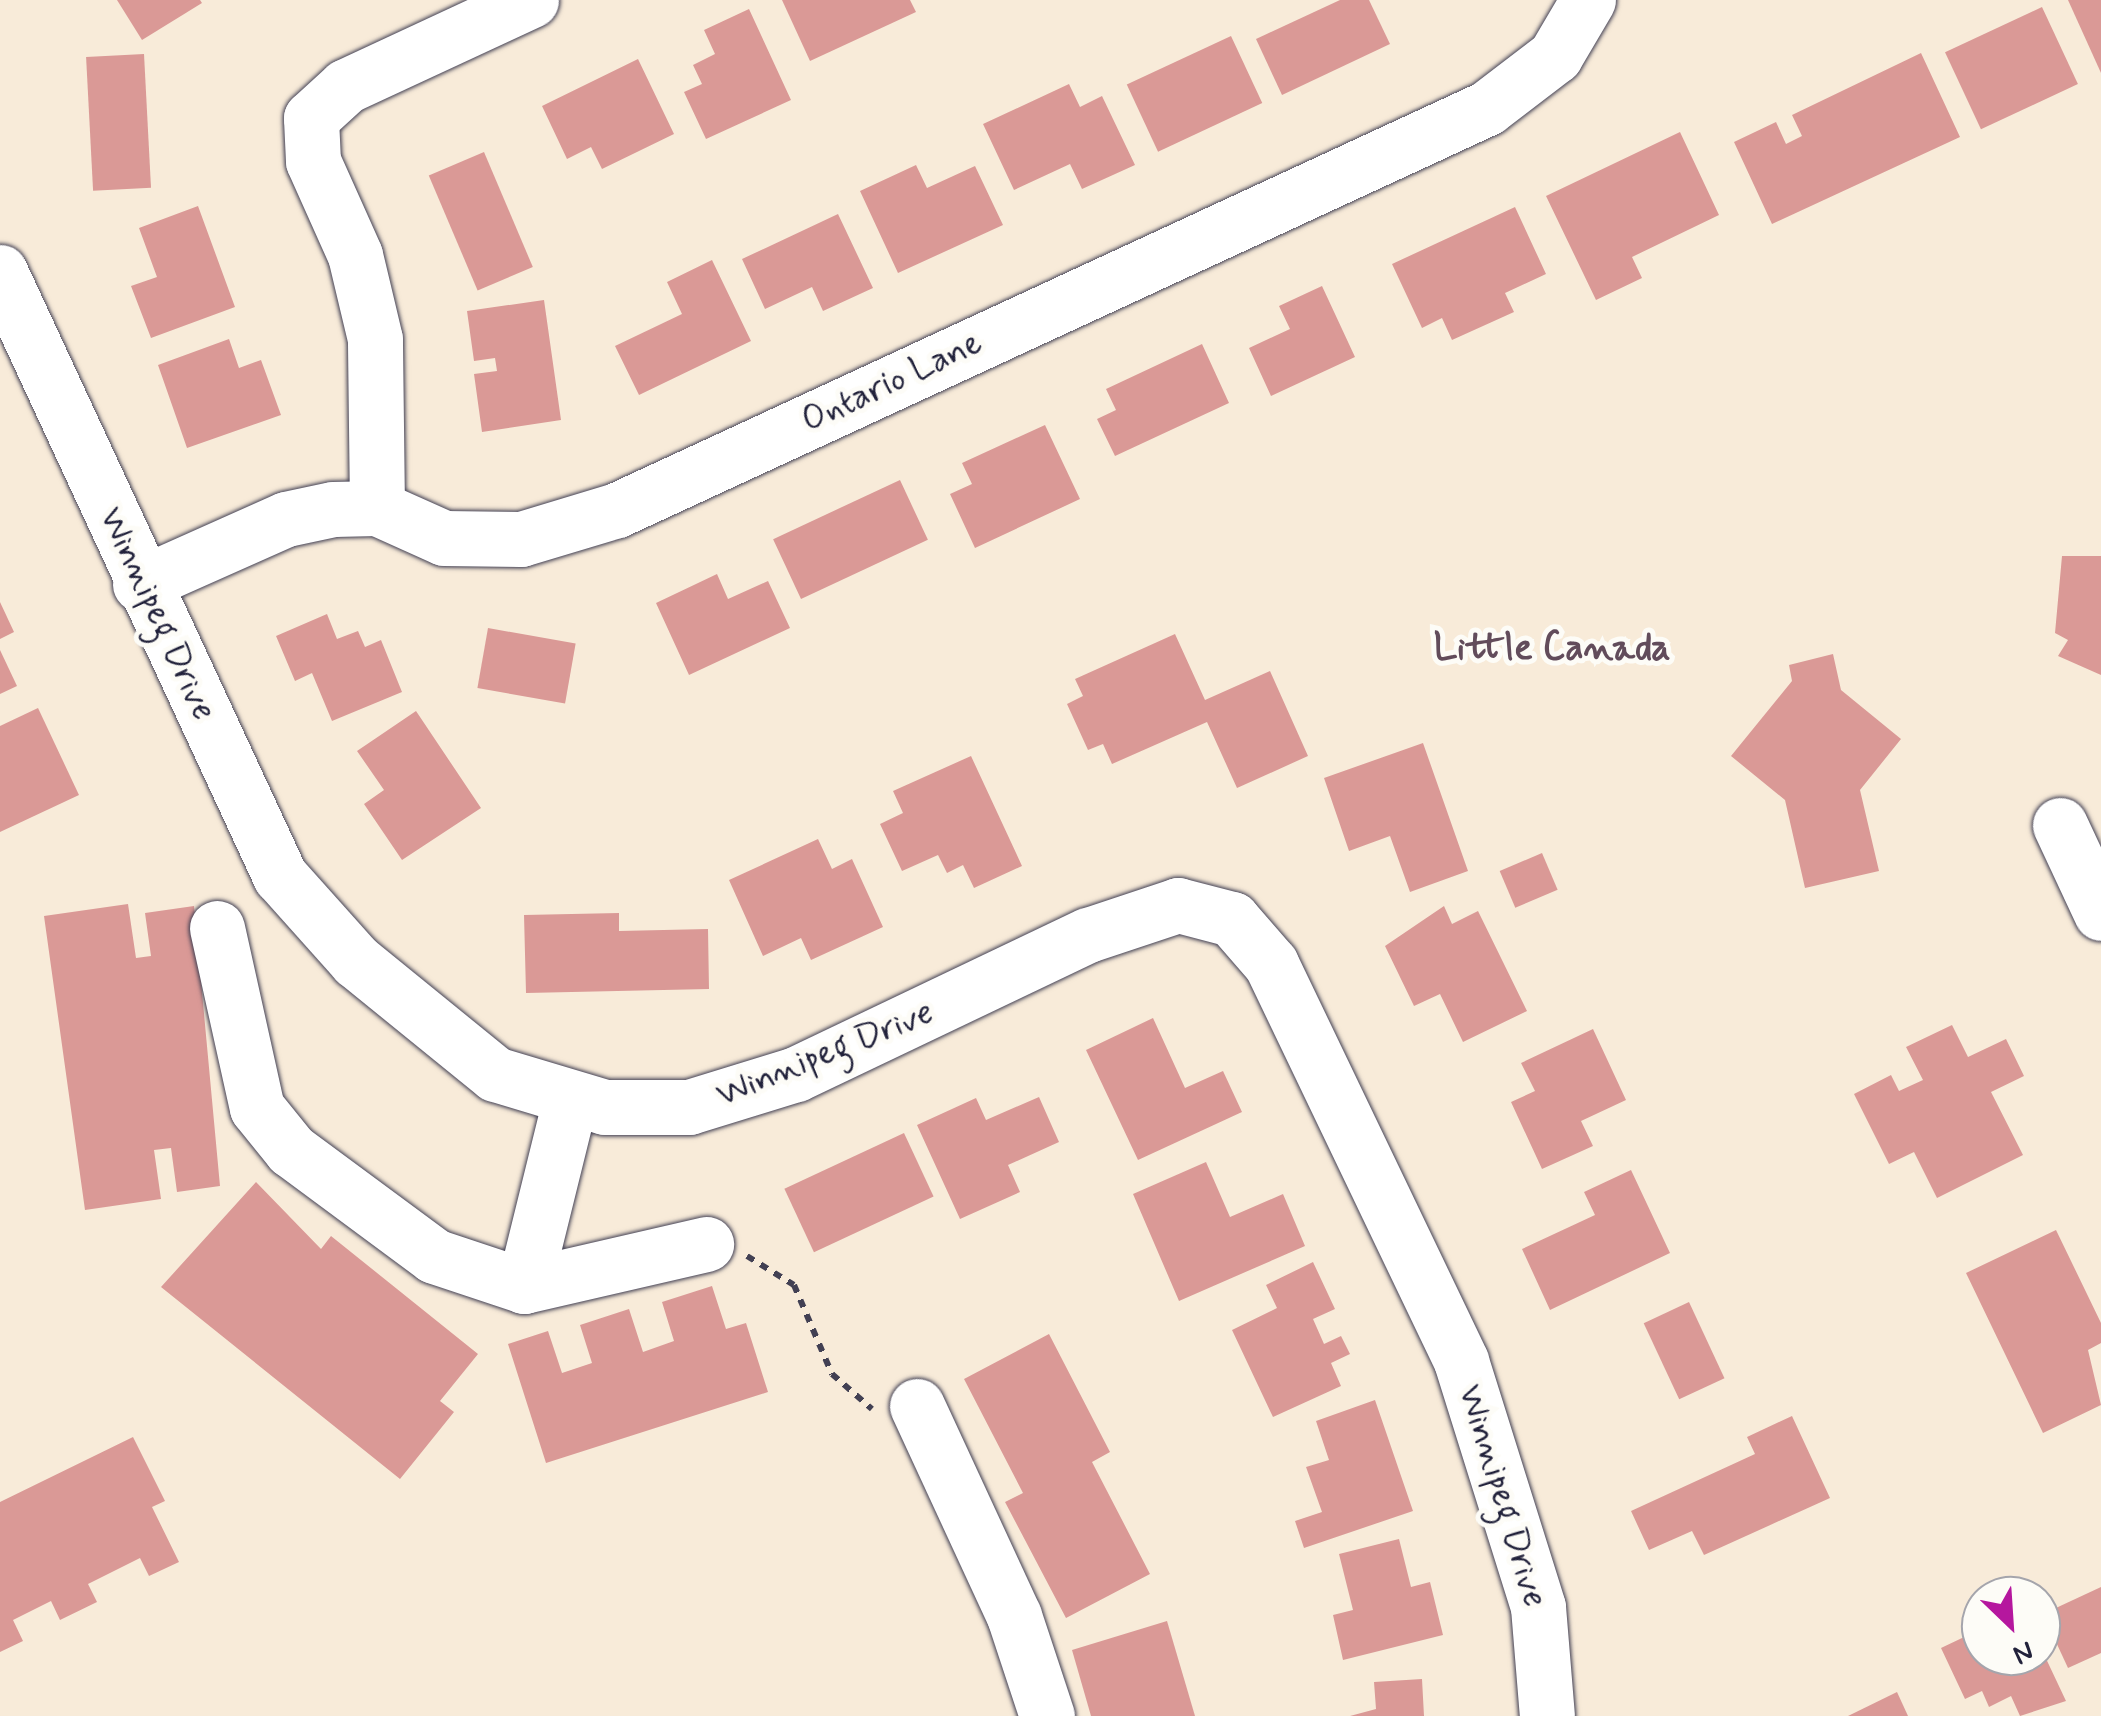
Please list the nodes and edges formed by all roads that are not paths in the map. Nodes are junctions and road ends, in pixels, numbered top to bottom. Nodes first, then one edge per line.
1 (531, 0) edge
2 (1588, 0) edge
3 (0, 272) edge
4 (378, 508) junction
5 (140, 584) junction
6 (2060, 825) dead end
7 (2101, 913) edge
8 (217, 928) dead end
9 (570, 1100) junction
10 (706, 1244) road end
11 (524, 1286) junction
12 (917, 1406) road end
13 (1048, 1716) edge
14 (1546, 1716) edge

1 - 4 street
2 - 4 street, Ontario Lane
3 - 5 street, Winnipeg Drive
4 - 5 street, Ontario Lane
5 - 9 street, Winnipeg Drive
6 - 7 street
8 - 11 street
9 - 11 street
9 - 14 street, Winnipeg Drive
10 - 11 street
12 - 13 street

